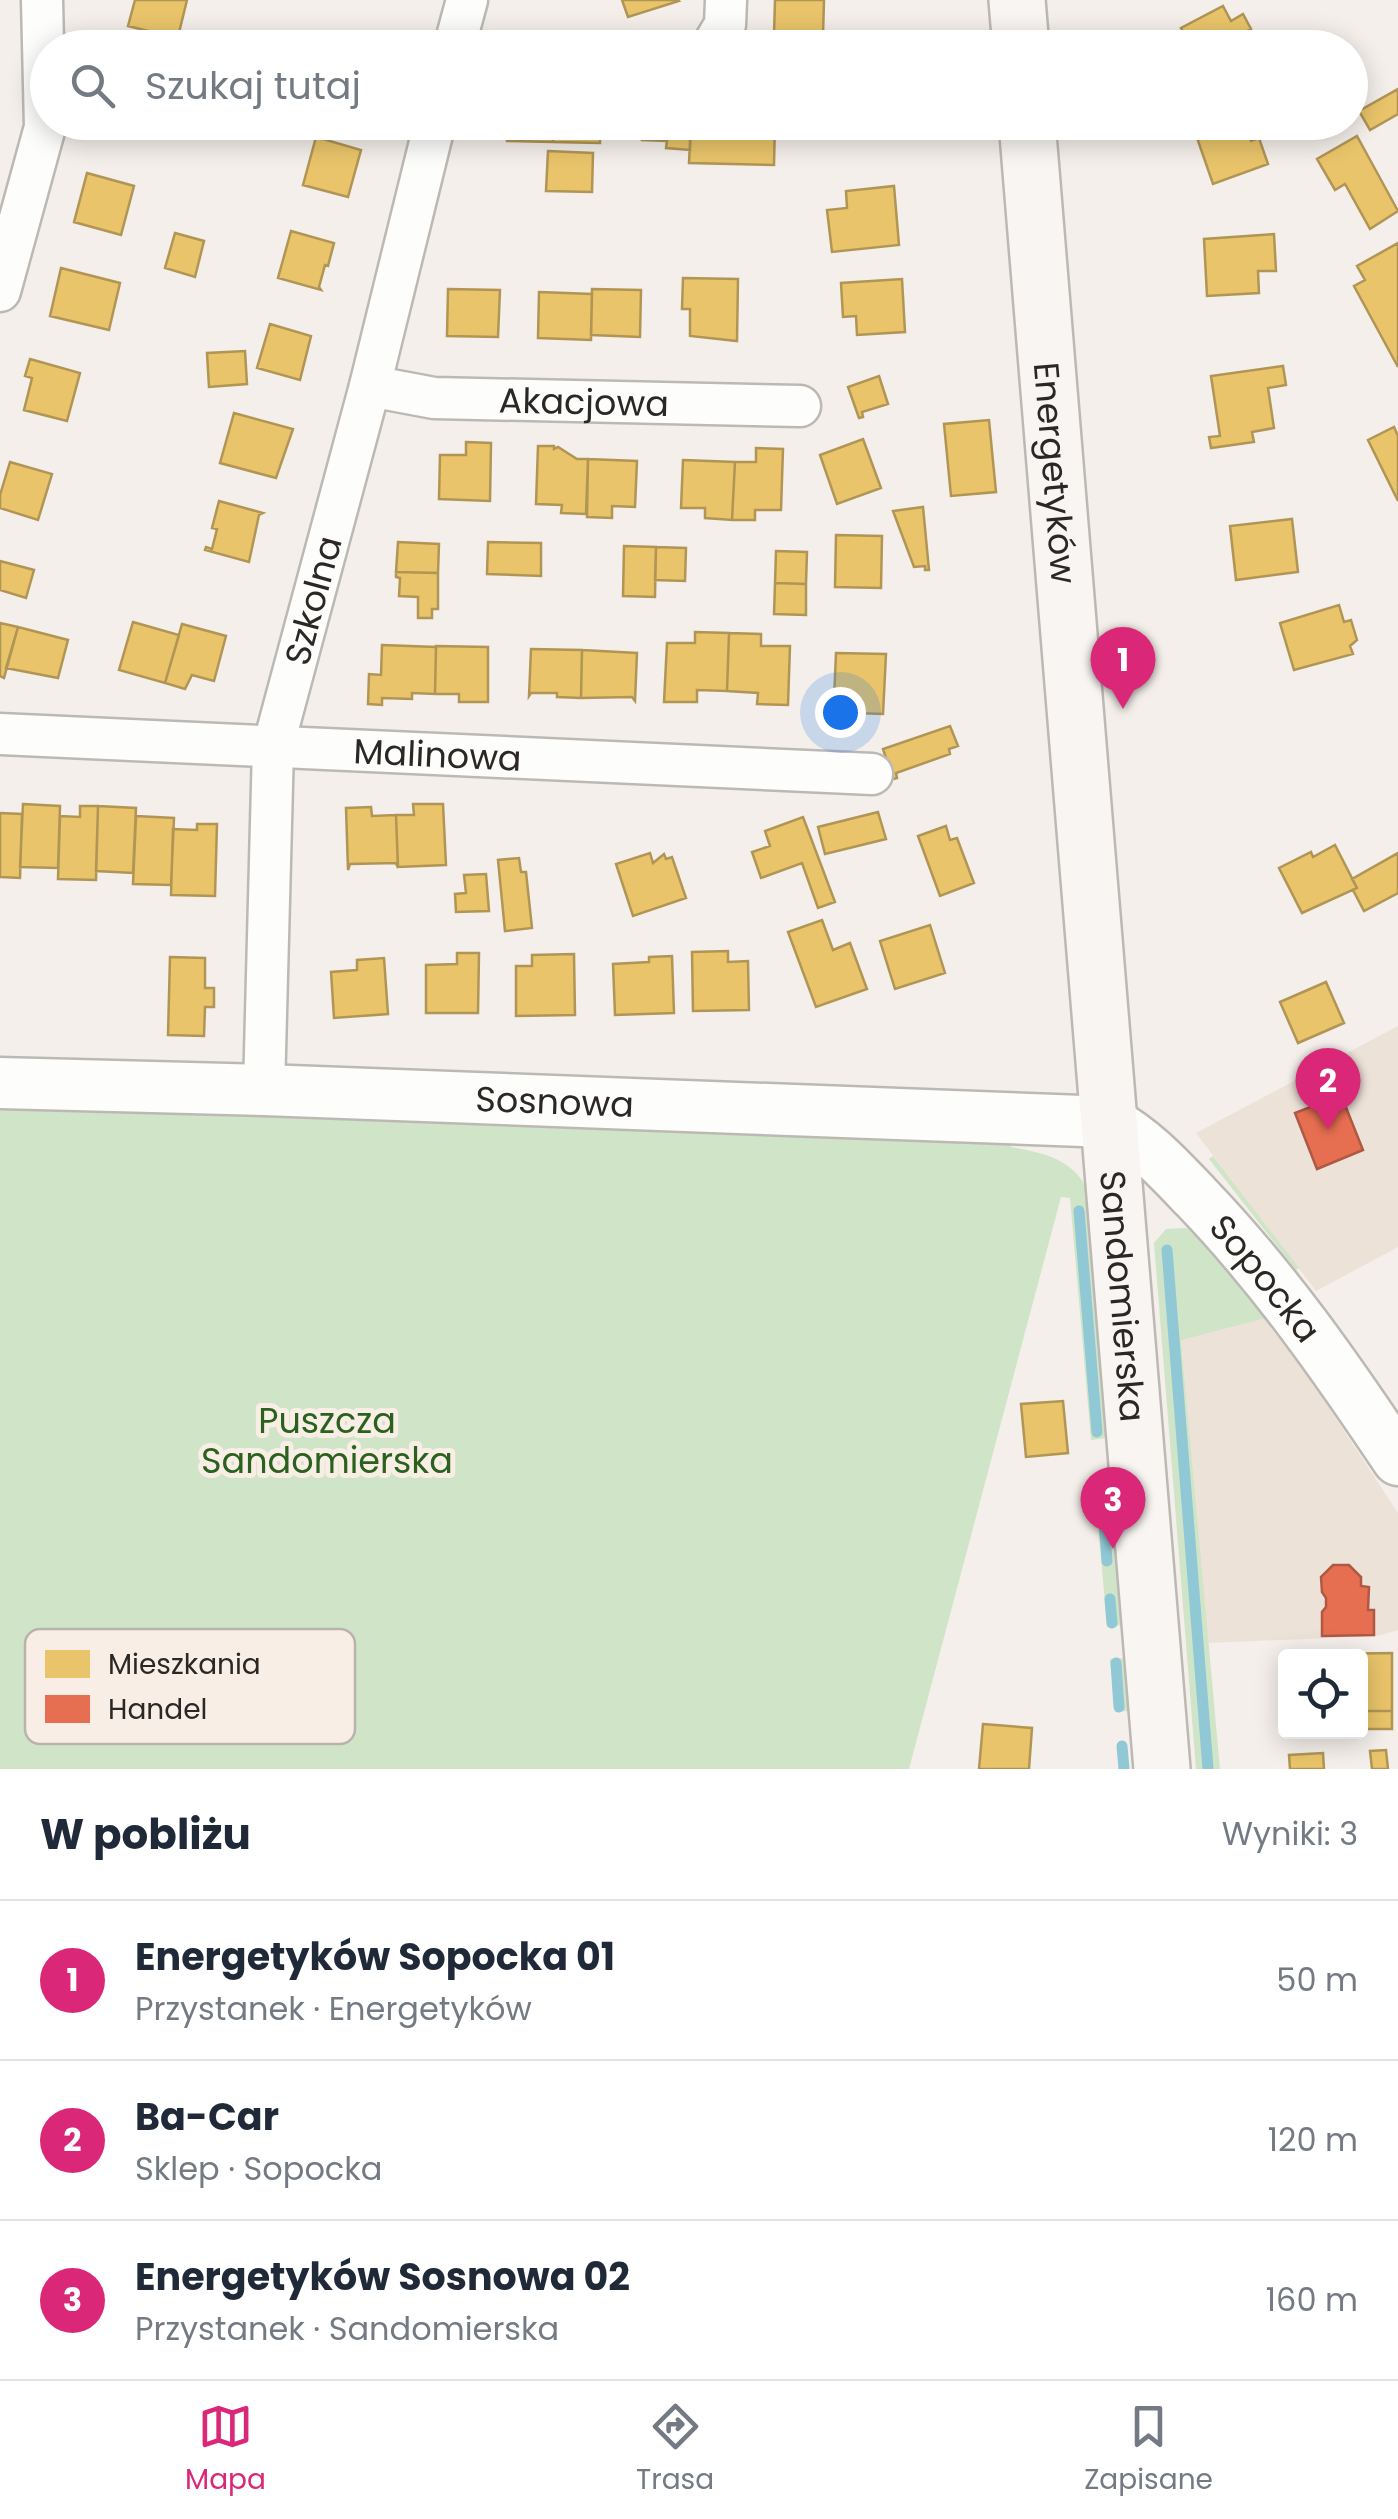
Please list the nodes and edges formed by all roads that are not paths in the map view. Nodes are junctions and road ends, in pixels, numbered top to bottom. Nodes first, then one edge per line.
1 (42, 0) edge
2 (468, 0) edge
3 (726, 0) edge
4 (1017, 0) edge
5 (43, 30) edge
6 (459, 30) edge
7 (722, 30) edge
8 (1020, 30) edge
9 (42, 140) edge
10 (431, 140) edge
11 (1028, 140) edge
12 (0, 290) edge
13 (370, 386) junction
14 (800, 406) dead end
15 (0, 734) edge
16 (273, 747) junction
17 (872, 774) dead end
18 (0, 1083) edge
19 (264, 1090) junction
20 (1109, 1122) junction
21 (1398, 1460) edge
22 (1162, 1769) edge

1 - 5 street
2 - 6 street
3 - 7 street
4 - 8 main road
9 - 12 street
10 - 13 street, Szkolna
11 - 20 main road, Energetyków
13 - 14 street, Akacjowa
13 - 16 street, Szkolna
15 - 16 street, Malinowa
16 - 17 street, Malinowa
16 - 19 street, Szkolna
18 - 19 street, Sosnowa
19 - 20 street, Sosnowa
20 - 21 street, Sopocka
20 - 22 main road, Sandomierska

